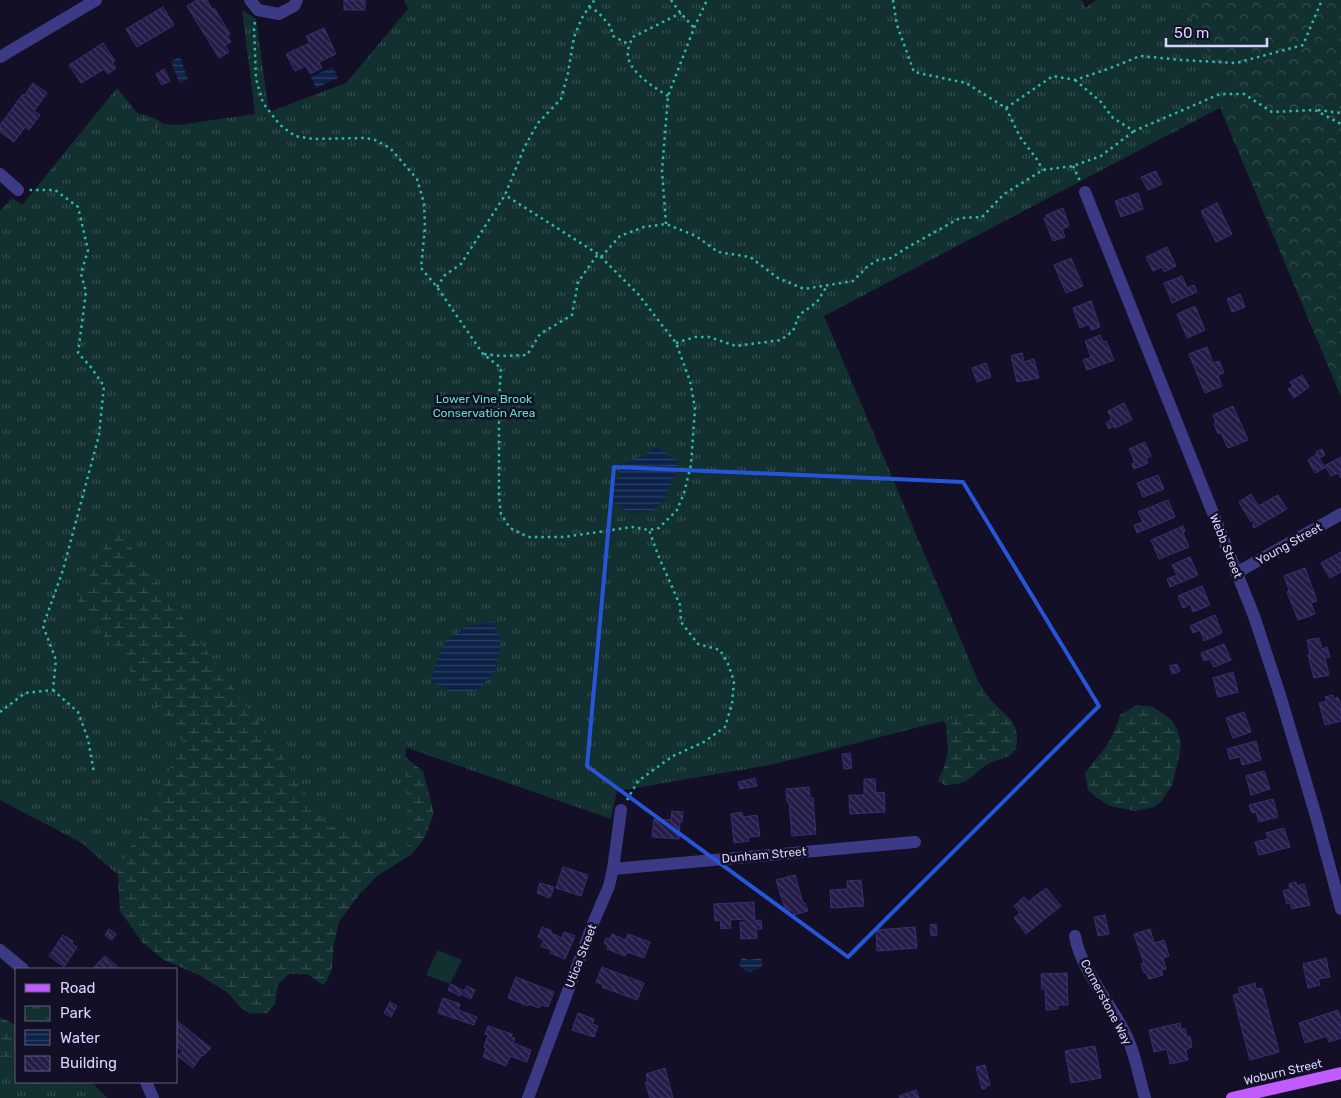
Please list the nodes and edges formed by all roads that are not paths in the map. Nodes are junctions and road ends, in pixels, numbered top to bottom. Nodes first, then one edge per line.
1 (96, 0) edge
2 (297, 0) edge
3 (254, 5) edge
4 (0, 57) edge
5 (0, 174) edge
6 (18, 190) road end
7 (1085, 192) road end
8 (1341, 514) edge
9 (1236, 573) junction
10 (621, 810) road end
11 (915, 842) dead end
12 (613, 869) junction
13 (1341, 909) edge
14 (1075, 936) dead end
15 (0, 950) edge
16 (22, 968) edge
17 (1341, 1073) edge
18 (146, 1083) edge
19 (153, 1098) edge
20 (528, 1098) edge
21 (1144, 1098) edge
22 (1232, 1098) edge

1 - 4 street
2 - 3 street
5 - 6 street
7 - 9 street, Webb Street
8 - 9 street, Young Street
9 - 13 street, Webb Street
10 - 12 street, Utica Street
11 - 12 street, Dunham Street
12 - 20 street, Utica Street
14 - 21 street, Cornerstone Way
15 - 16 street
17 - 22 main road, Woburn Street
18 - 19 street

